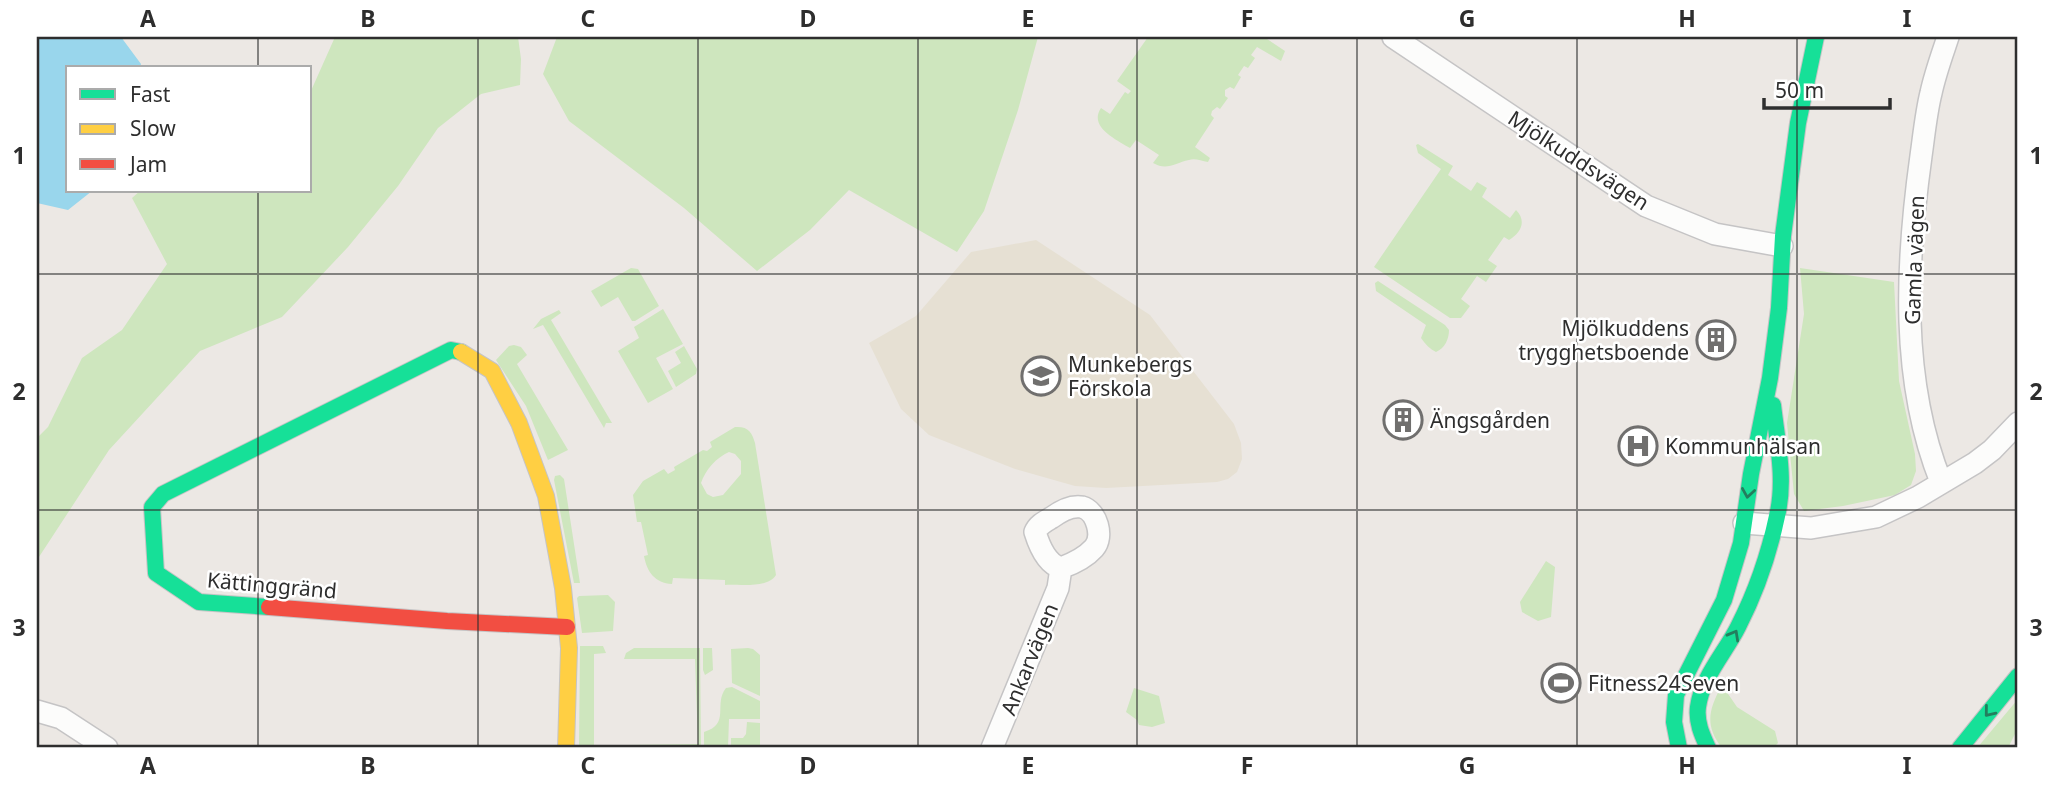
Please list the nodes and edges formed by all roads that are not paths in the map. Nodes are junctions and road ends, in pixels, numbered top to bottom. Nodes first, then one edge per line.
1 (1393, 37) edge
2 (1816, 37) edge
3 (1948, 37) edge
4 (1782, 246) junction
5 (1770, 378) junction
6 (2018, 423) edge
7 (1941, 482) junction
8 (1744, 523) junction
9 (1776, 526) junction
10 (1061, 568) dead end
11 (567, 627) junction
12 (2018, 676) edge
13 (37, 710) edge
14 (1701, 746) edge
15 (107, 748) edge
16 (566, 748) edge
17 (992, 748) edge
18 (1679, 748) edge
19 (1960, 748) edge

1 - 4 street, Mjölkuddsvägen
2 - 4 street
3 - 7 street, Gamla vägen
4 - 5 street
5 -> 8 street
5 - 9 street
6 - 7 street
7 - 9 street
8 - 9 street
8 - 18 street
14 -> 9 street
10 - 17 street, Ankarvägen
11 - 11 street, Kättinggränd
11 - 16 street
12 -> 19 street
13 - 15 street

